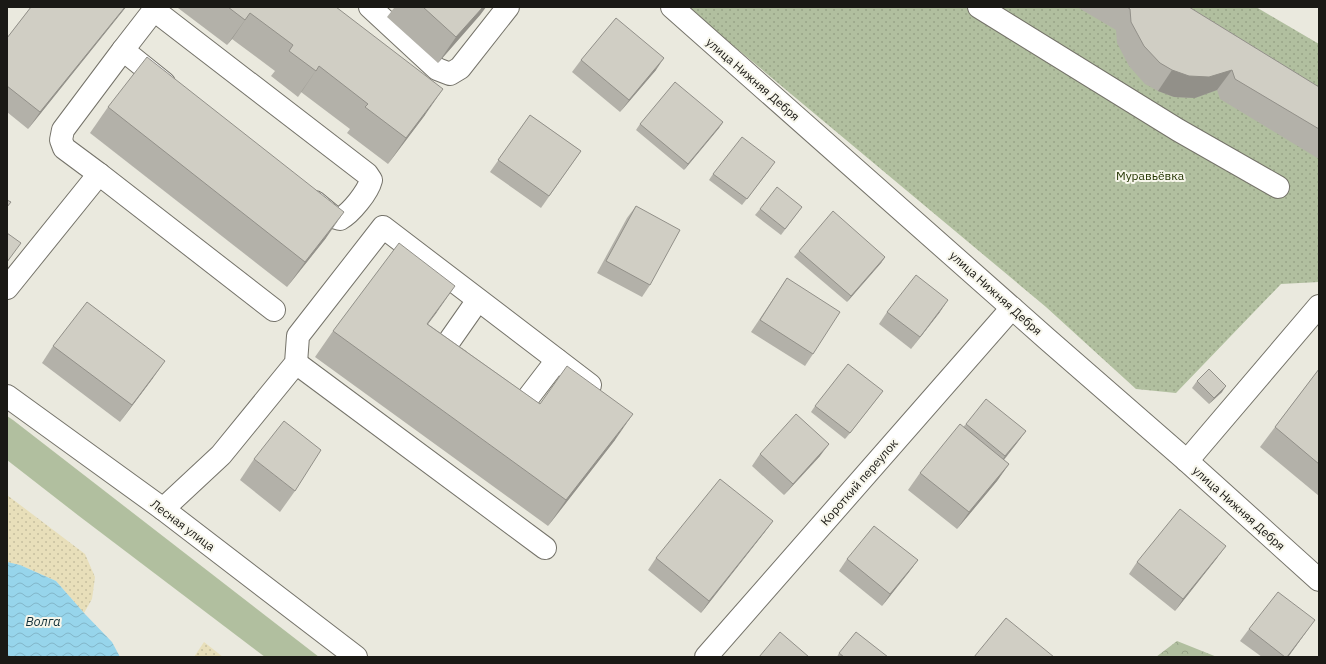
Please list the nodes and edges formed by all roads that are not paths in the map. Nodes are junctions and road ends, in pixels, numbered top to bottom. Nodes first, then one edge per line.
1 (370, 7) edge
2 (508, 7) edge
3 (672, 7) edge
4 (979, 7) edge
5 (155, 8) edge
6 (123, 50) junction
7 (179, 94) edge
8 (98, 174) junction
9 (1278, 187) dead end
10 (303, 192) edge
11 (7, 288) edge
12 (478, 300) junction
13 (1319, 306) edge
14 (1012, 308) junction
15 (274, 310) dead end
16 (557, 360) junction
17 (296, 363) junction
18 (473, 372) edge
19 (491, 385) edge
20 (7, 396) edge
21 (608, 399) edge
22 (1186, 461) junction
23 (163, 509) junction
24 (545, 548) dead end
25 (1319, 580) edge
26 (356, 657) edge
27 (706, 657) edge

1 - 2 street
3 - 14 street, улица Нижняя Дебря
4 - 9 street
5 - 6 street
5 - 10 street
6 - 7 street
6 - 8 street
8 - 11 street
8 - 15 street
12 - 16 street
12 - 17 street
12 - 18 street
13 - 22 street
14 - 22 street, улица Нижняя Дебря
14 - 27 street, Короткий переулок
16 - 19 street
16 - 21 street
17 - 23 street
17 - 24 street
20 - 23 street, Лесная улица
22 - 25 street, улица Нижняя Дебря
23 - 26 street, Лесная улица

